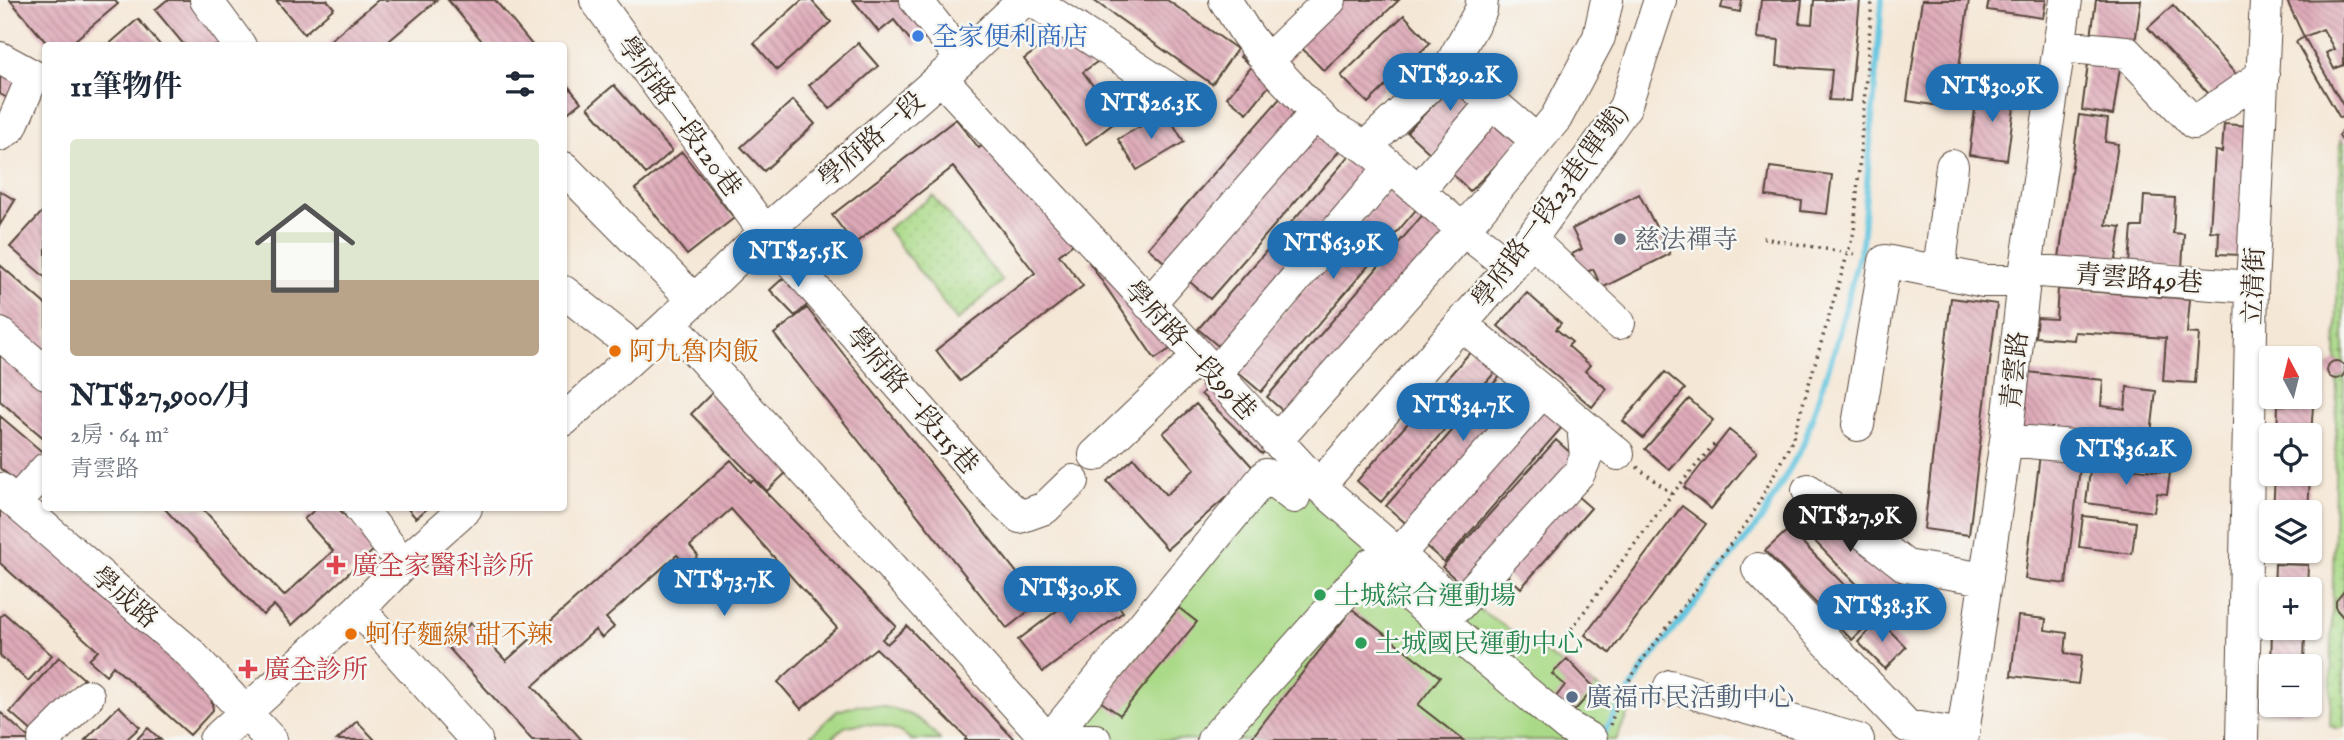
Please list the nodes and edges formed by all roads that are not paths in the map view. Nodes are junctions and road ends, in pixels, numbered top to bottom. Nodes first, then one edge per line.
1 (206, 0) edge
2 (596, 0) edge
3 (916, 0) edge
4 (1024, 0) edge
5 (1031, 0) edge
6 (1225, 0) edge
7 (1329, 0) edge
8 (1482, 0) edge
9 (1607, 0) edge
10 (1660, 0) edge
11 (2066, 0) edge
12 (2266, 0) edge
13 (237, 42) edge
14 (2059, 46) junction
15 (0, 58) edge
16 (1267, 61) junction
17 (1450, 66) junction
18 (951, 69) junction
19 (2263, 75) junction
20 (1493, 103) junction
21 (1192, 104) dead end
22 (1316, 113) junction
23 (0, 135) edge
24 (1537, 141) junction
25 (1366, 147) junction
26 (1952, 166) dead end
27 (1391, 167) junction
28 (567, 171) edge
29 (1418, 191) junction
30 (1463, 230) junction
31 (765, 232) junction
32 (1530, 239) junction
33 (1511, 267) junction
34 (1940, 272) junction
35 (2025, 276) junction
36 (2252, 287) junction
37 (567, 294) edge
38 (690, 296) dead end
39 (1149, 304) junction
40 (670, 322) junction
41 (1619, 323) dead end
42 (1461, 324) junction
43 (0, 334) edge
44 (635, 354) junction
45 (1206, 366) junction
46 (42, 370) edge
47 (1542, 392) junction
48 (567, 417) edge
49 (1583, 425) junction
50 (1858, 425) dead end
51 (2006, 440) junction
52 (1276, 441) junction
53 (1618, 454) road end
54 (2160, 454) dead end
55 (1095, 455) dead end
56 (42, 472) edge
57 (1073, 481) dead end
58 (1808, 490) dead end
59 (1306, 492) junction
60 (8, 495) edge
61 (362, 511) edge
62 (463, 511) edge
63 (1398, 555) junction
64 (403, 564) junction
65 (1758, 569) dead end
66 (1986, 579) junction
67 (359, 609) junction
68 (1670, 686) dead end
69 (88, 696) dead end
70 (245, 711) junction
71 (1600, 734) edge
72 (1963, 738) edge
73 (44, 740) edge
74 (215, 740) edge
75 (271, 740) edge
76 (477, 740) edge
77 (1049, 740) edge
78 (1063, 740) edge
79 (1095, 740) edge
80 (1213, 740) edge
81 (1858, 740) edge
82 (2242, 740) edge

1 - 13 street
2 - 31 street, 學府路一段120巷
3 - 18 street, 學府路一段99巷
4 - 18 street, 學府路一段
5 - 21 street
6 - 16 street
7 - 16 street
8 - 17 street
9 - 24 street
10 - 32 street, 學府路一段23巷(單號)
11 - 14 street, 青雲路
12 - 19 street, 立清街
14 - 19 street
14 - 35 street, 青雲路
15 - 23 street
16 - 22 street
17 - 20 street
17 - 25 street
18 - 31 street, 學府路一段
18 - 39 street, 學府路一段99巷
19 - 36 street, 立清街
20 - 24 street
20 - 29 street
22 - 25 street
22 - 39 street
24 - 30 street
25 - 27 street
26 - 34 street
27 - 29 street
27 - 45 street
28 - 38 street
29 - 30 street
30 - 33 street
30 - 52 street
31 - 40 street, 學府路一段
31 - 57 street, 學府路一段115巷
32 - 33 street, 學府路一段23巷(單號)
32 - 41 street
33 - 42 street, 學府路一段23巷(單號)
34 - 35 street, 青雲路49巷
34 - 50 street, 青雲路49巷
35 - 36 street, 青雲路49巷
35 - 51 street, 青雲路
36 - 82 street, 立清街
37 - 44 street
39 - 45 street, 學府路一段99巷
40 - 44 street, 學府路一段
40 - 77 street
42 - 47 street
42 - 59 street, 學府路一段23巷(單號)
43 - 46 street
44 - 48 street, 學府路一段
45 - 52 street, 學府路一段99巷
45 - 55 street
47 - 49 street
47 - 63 street
49 - 53 street
49 - 63 street, 學府路一段99巷
51 - 54 street
51 - 66 street, 青雲路
52 - 59 street, 學府路一段99巷
56 - 60 street
58 - 66 street
59 - 63 street, 學府路一段99巷
59 - 77 street
60 - 70 street, 學成路
61 - 64 street
62 - 64 street
64 - 67 street
65 - 72 street
66 - 72 street, 青雲路
67 - 70 street
67 - 76 street
68 - 81 street
69 - 73 street
70 - 74 street
70 - 75 street, 學成路
71 - 80 street
78 - 79 street

